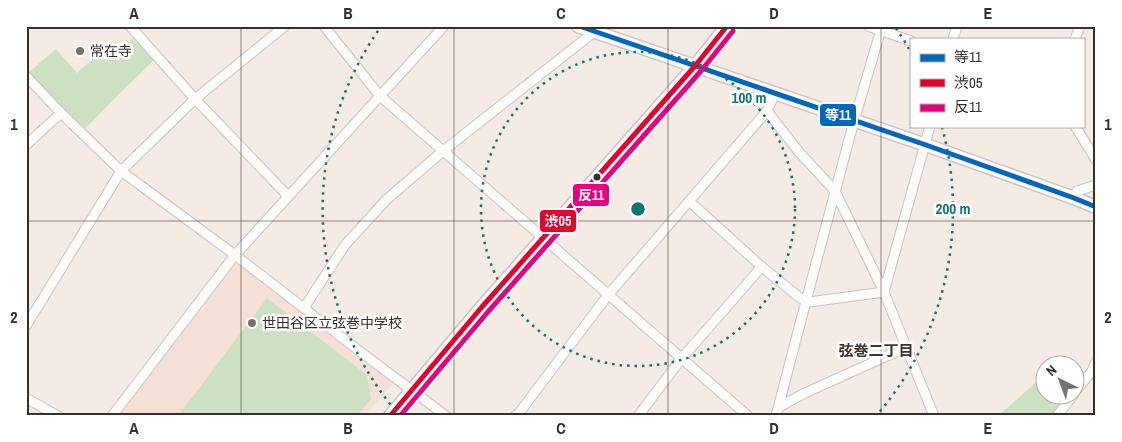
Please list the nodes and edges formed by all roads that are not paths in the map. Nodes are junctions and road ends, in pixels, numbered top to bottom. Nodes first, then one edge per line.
1 (130, 26) edge
2 (285, 26) edge
3 (324, 26) edge
4 (444, 26) edge
5 (578, 26) edge
6 (727, 26) edge
7 (868, 26) edge
8 (957, 26) edge
9 (1080, 26) edge
10 (595, 29) edge
11 (881, 29) edge
12 (953, 38) edge
13 (1075, 38) edge
14 (910, 41) edge
15 (695, 66) junction
16 (26, 76) edge
17 (774, 93) junction
18 (380, 96) junction
19 (195, 99) junction
20 (767, 111) junction
21 (61, 113) junction
22 (854, 121) junction
23 (930, 128) edge
24 (1077, 128) edge
25 (26, 145) edge
26 (926, 145) junction
27 (443, 151) junction
28 (1096, 160) edge
29 (121, 171) junction
30 (1096, 185) edge
31 (835, 191) junction
32 (288, 196) junction
33 (1074, 198) junction
34 (689, 201) junction
35 (1096, 207) edge
36 (542, 238) junction
37 (235, 255) junction
38 (761, 266) junction
39 (884, 292) junction
40 (608, 295) junction
41 (806, 300) junction
42 (304, 308) junction
43 (26, 326) edge
44 (907, 348) junction
45 (682, 358) junction
46 (1096, 362) edge
47 (1084, 381) edge
48 (412, 390) junction
49 (26, 398) edge
50 (1066, 404) edge
51 (777, 411) edge
52 (58, 416) edge
53 (112, 416) edge
54 (390, 416) edge
55 (446, 416) edge
56 (516, 416) edge
57 (638, 416) edge
58 (748, 416) edge
59 (934, 416) edge
60 (1057, 416) edge

1 - 19 street
2 - 19 street
3 - 18 street
4 - 18 street
5 - 10 street
6 - 15 street
7 - 11 street
8 - 12 street
9 - 13 street
10 - 15 street
10 - 27 street
11 - 14 street
11 - 22 street
15 - 17 street
15 - 36 street
16 - 21 street
17 - 20 street
17 - 22 street
18 - 27 street
18 - 32 street
19 - 29 street
19 - 32 street
20 - 31 street
20 - 34 street
21 - 25 street
21 - 29 street
22 - 26 street
22 - 31 street
23 - 26 street
24 - 28 street
26 - 33 street
26 - 39 street
27 - 36 street
27 - 42 street
29 - 37 street
29 - 43 street
30 - 33 street
31 - 39 street
31 - 41 street
32 - 37 street
33 - 35 street
34 - 38 street
34 - 40 street
36 - 40 street
36 - 48 street
37 - 42 street
37 - 53 street
38 - 41 street
38 - 45 street
39 - 41 street
39 - 44 street
40 - 45 street
40 - 56 street
41 - 51 street
42 - 48 street
44 - 51 street
44 - 59 street
45 - 57 street
45 - 58 street
46 - 47 street
48 - 54 street
48 - 55 street
49 - 52 street
50 - 60 street

